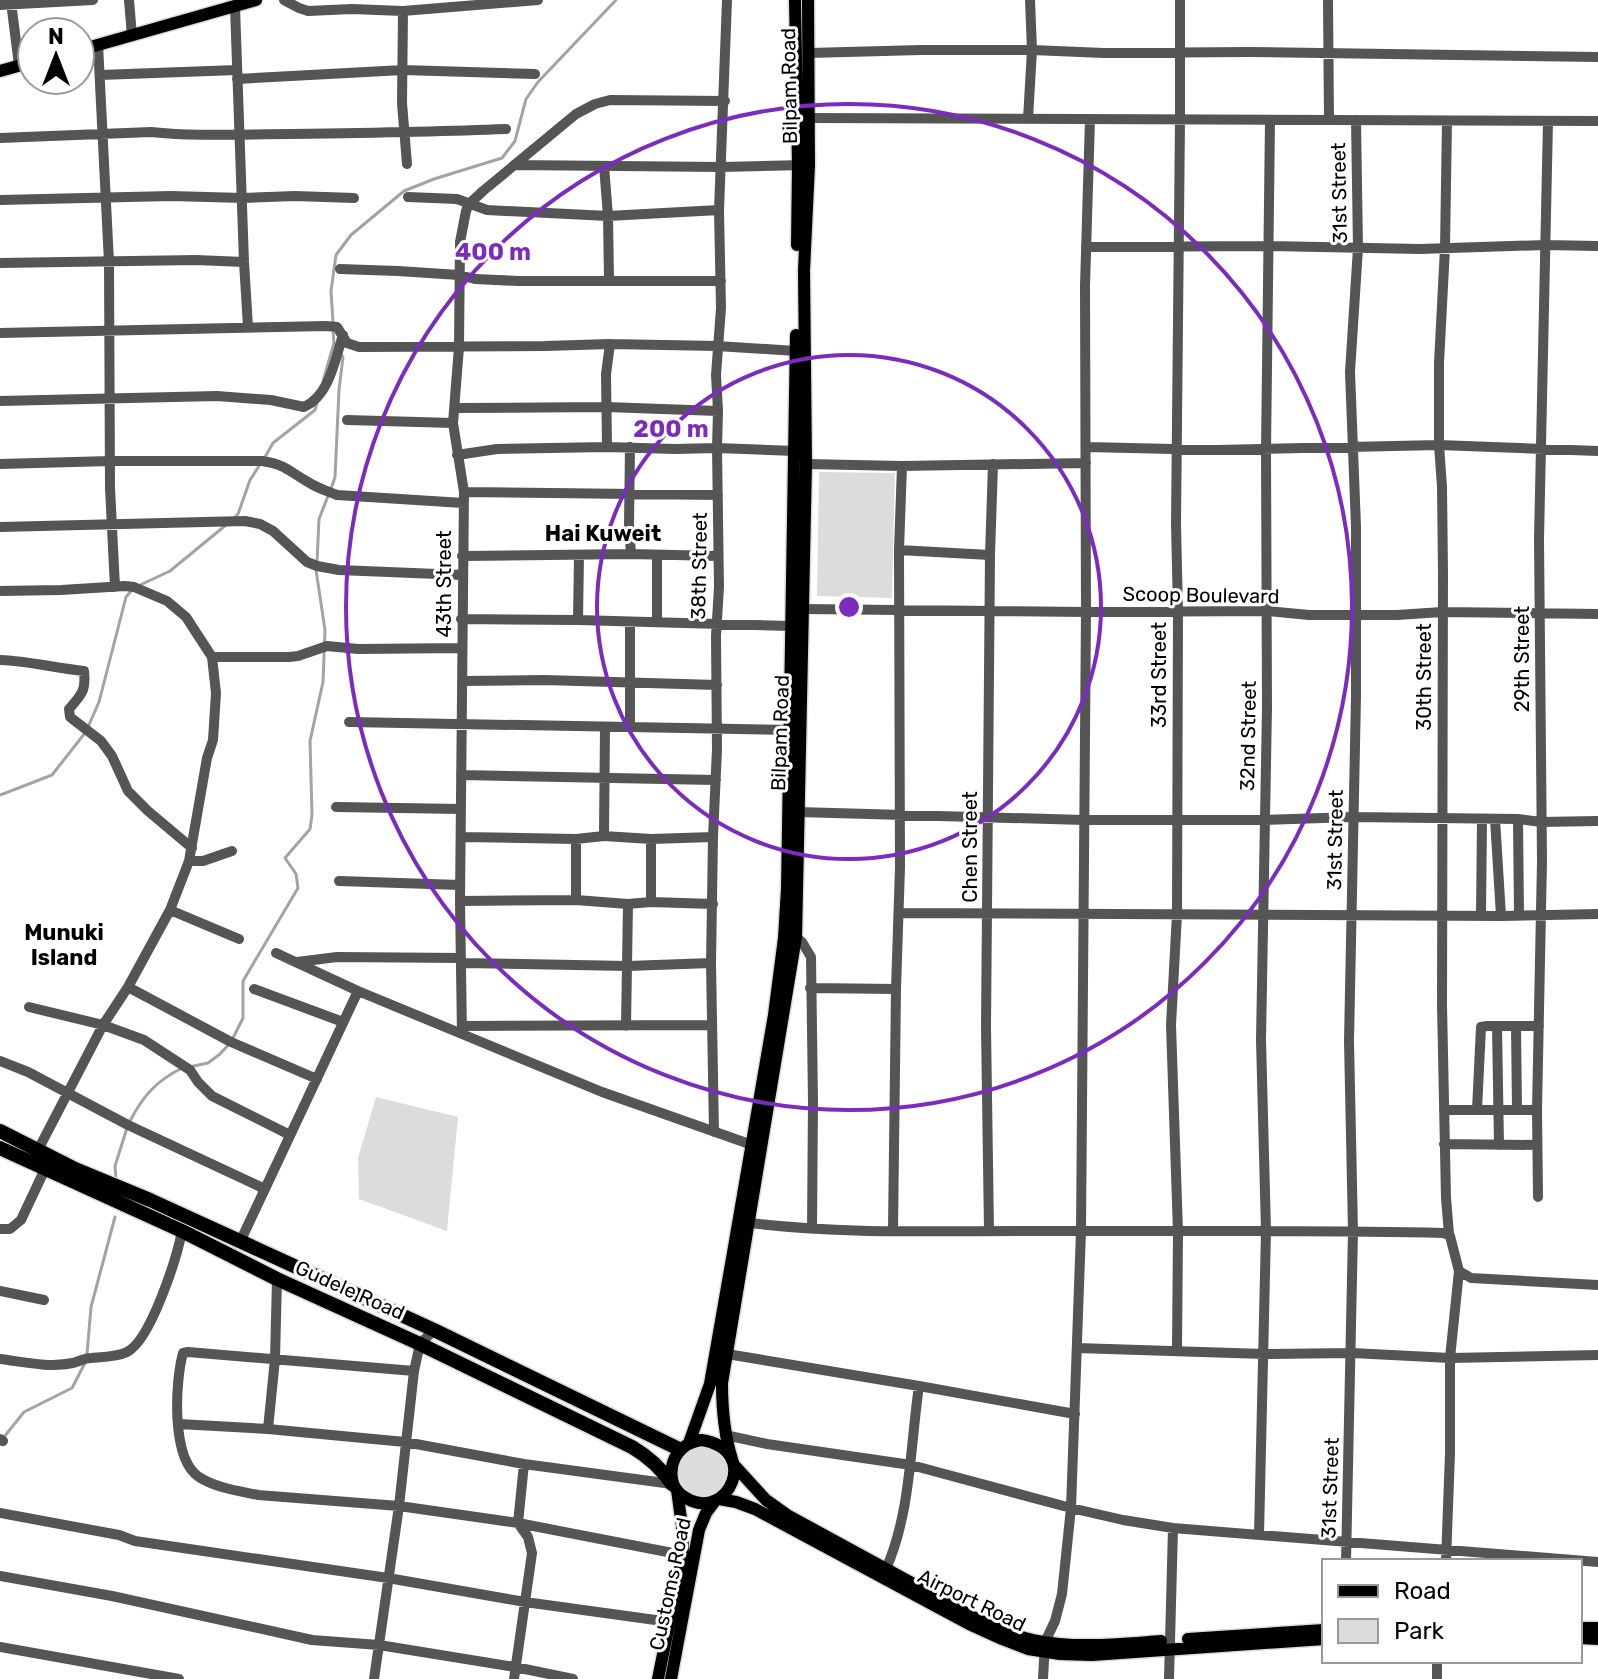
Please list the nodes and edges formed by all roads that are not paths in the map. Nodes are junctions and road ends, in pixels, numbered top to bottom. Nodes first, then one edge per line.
1 (93, 0) edge
2 (129, 0) edge
3 (284, 0) edge
4 (538, 0) edge
5 (727, 0) edge
6 (795, 0) edge
7 (808, 0) edge
8 (1030, 0) edge
9 (1180, 0) edge
10 (1328, 0) edge
11 (252, 1) edge
12 (8, 4) edge
13 (235, 7) junction
14 (403, 11) junction
15 (16, 32) edge
16 (132, 36) junction
17 (98, 44) joint
18 (1032, 50) junction
19 (1180, 52) junction
20 (809, 53) junction
21 (1328, 55) junction
22 (1598, 57) edge
23 (403, 70) junction
24 (237, 74) junction
25 (535, 74) dead end
26 (100, 75) junction
27 (725, 101) junction
28 (808, 118) junction
29 (1028, 119) junction
30 (1090, 119) junction
31 (1180, 119) junction
32 (1270, 120) junction
33 (1329, 120) junction
34 (1356, 120) junction
35 (1447, 121) junction
36 (1548, 121) junction
37 (1598, 121) edge
38 (506, 129) dead end
39 (404, 132) junction
40 (239, 134) junction
41 (103, 135) junction
42 (0, 138) edge
43 (407, 164) dead end
44 (514, 165) junction
45 (804, 165) junction
46 (604, 166) junction
47 (721, 167) junction
48 (408, 197) dead end
49 (243, 198) junction
50 (354, 198) dead end
51 (106, 199) junction
52 (0, 200) edge
53 (469, 204) junction
54 (719, 210) junction
55 (608, 216) junction
56 (1545, 245) junction
57 (1179, 246) junction
58 (1269, 246) junction
59 (1598, 246) edge
60 (1086, 247) junction
61 (1358, 248) junction
62 (1445, 248) junction
63 (109, 262) junction
64 (244, 262) junction
65 (0, 263) edge
66 (340, 269) dead end
67 (459, 275) junction
68 (609, 281) junction
69 (721, 281) junction
70 (248, 327) junction
71 (335, 329) junction
72 (108, 330) junction
73 (0, 333) edge
74 (610, 344) junction
75 (717, 346) junction
76 (459, 347) junction
77 (796, 351) junction
78 (110, 397) junction
79 (0, 401) edge
80 (606, 407) junction
81 (455, 408) junction
82 (718, 411) junction
83 (347, 420) dead end
84 (453, 423) junction
85 (1439, 445) junction
86 (1353, 446) junction
87 (607, 447) junction
88 (630, 447) junction
89 (1086, 447) junction
90 (717, 448) junction
91 (1178, 449) junction
92 (1266, 450) junction
93 (1542, 450) junction
94 (795, 451) junction
95 (1598, 451) edge
96 (457, 455) junction
97 (110, 461) junction
98 (1086, 463) junction
99 (0, 464) edge
100 (806, 464) junction
101 (993, 464) junction
102 (902, 466) junction
103 (630, 493) junction
104 (718, 495) junction
105 (463, 498) junction
106 (112, 525) junction
107 (0, 527) edge
108 (899, 550) junction
109 (631, 554) junction
110 (579, 555) junction
111 (990, 555) junction
112 (462, 556) junction
113 (657, 556) junction
114 (718, 556) junction
115 (462, 575) junction
116 (115, 587) junction
117 (0, 591) edge
118 (802, 609) junction
119 (899, 610) junction
120 (989, 611) junction
121 (1268, 611) junction
122 (1086, 612) junction
123 (1178, 612) junction
124 (1442, 612) junction
125 (1356, 614) junction
126 (1540, 614) junction
127 (1598, 614) edge
128 (461, 619) junction
129 (578, 620) junction
130 (657, 621) junction
131 (630, 622) junction
132 (717, 623) junction
133 (791, 626) junction
134 (462, 648) junction
135 (212, 657) junction
136 (0, 660) edge
137 (463, 681) junction
138 (631, 682) junction
139 (717, 685) junction
140 (349, 722) dead end
141 (461, 724) junction
142 (605, 727) junction
143 (630, 727) junction
144 (717, 729) junction
145 (795, 730) junction
146 (461, 775) junction
147 (604, 779) junction
148 (716, 780) junction
149 (336, 807) dead end
150 (461, 809) junction
151 (798, 812) junction
152 (898, 815) junction
153 (1353, 817) junction
154 (1441, 818) junction
155 (988, 819) junction
156 (1482, 819) junction
157 (1495, 819) junction
158 (1518, 819) junction
159 (1084, 820) junction
160 (1176, 820) junction
161 (1264, 820) junction
162 (1598, 821) edge
163 (1541, 822) junction
164 (604, 836) junction
165 (461, 837) junction
166 (713, 837) junction
167 (576, 839) junction
168 (651, 839) junction
169 (192, 848) junction
170 (232, 851) dead end
171 (189, 861) junction
172 (339, 881) dead end
173 (460, 885) junction
174 (576, 900) junction
175 (460, 901) junction
176 (651, 902) junction
177 (628, 904) junction
178 (713, 904) junction
179 (170, 910) junction
180 (988, 912) junction
181 (899, 913) junction
182 (1177, 914) junction
183 (1263, 914) junction
184 (1541, 914) junction
185 (1598, 914) edge
186 (1084, 915) junction
187 (1352, 915) junction
188 (1441, 915) junction
189 (1481, 915) junction
190 (1519, 915) junction
191 (1501, 916) junction
192 (796, 937) junction
193 (239, 939) dead end
194 (276, 953) dead end
195 (462, 960) junction
196 (295, 962) junction
197 (711, 963) junction
198 (628, 966) junction
199 (128, 987) junction
200 (810, 988) junction
201 (254, 989) dead end
202 (896, 989) junction
203 (358, 991) junction
204 (29, 1007) dead end
205 (343, 1022) junction
206 (103, 1025) junction
207 (711, 1025) junction
208 (626, 1026) junction
209 (1497, 1026) junction
210 (1516, 1026) junction
211 (1539, 1026) junction
212 (462, 1030) junction
213 (0, 1061) edge
214 (317, 1079) junction
215 (67, 1092) junction
216 (1497, 1109) junction
217 (1444, 1110) junction
218 (1477, 1110) junction
219 (1517, 1110) junction
220 (1537, 1110) junction
221 (0, 1131) edge
222 (714, 1132) junction
223 (290, 1135) junction
224 (1444, 1144) junction
225 (1499, 1145) junction
226 (1537, 1145) junction
227 (757, 1147) junction
228 (0, 1148) edge
229 (38, 1150) junction
230 (45, 1169) junction
231 (265, 1189) junction
232 (1538, 1197) dead end
233 (750, 1223) junction
234 (0, 1229) edge
235 (812, 1229) junction
236 (893, 1230) junction
237 (182, 1231) junction
238 (989, 1231) junction
239 (1081, 1231) junction
240 (1266, 1231) junction
241 (1353, 1231) junction
242 (1178, 1232) junction
243 (1449, 1234) junction
244 (240, 1242) junction
245 (1459, 1271) junction
246 (277, 1279) junction
247 (1598, 1285) edge
248 (0, 1291) edge
249 (44, 1300) dead end
250 (434, 1330) junction
251 (420, 1344) junction
252 (1077, 1348) junction
253 (1177, 1350) junction
254 (1352, 1353) junction
255 (727, 1354) junction
256 (1264, 1354) junction
257 (1598, 1355) edge
258 (1450, 1358) junction
259 (0, 1359) edge
260 (275, 1359) junction
261 (414, 1371) junction
262 (919, 1386) junction
263 (1075, 1414) junction
264 (179, 1424) junction
265 (268, 1429) junction
266 (725, 1435) junction
267 (405, 1442) junction
268 (684, 1446) junction
269 (733, 1462) junction
270 (524, 1464) junction
271 (911, 1465) junction
272 (675, 1487) junction
273 (717, 1500) junction
274 (399, 1506) junction
275 (1071, 1508) junction
276 (0, 1513) edge
277 (518, 1523) junction
278 (1173, 1528) junction
279 (1259, 1535) junction
280 (1347, 1542) junction
281 (683, 1555) junction
282 (1446, 1556) edge
283 (1346, 1559) edge
284 (1522, 1559) edge
285 (886, 1569) junction
286 (0, 1576) edge
287 (388, 1578) junction
288 (525, 1602) junction
289 (670, 1622) junction
290 (1322, 1630) edge
291 (1322, 1639) edge
292 (379, 1645) junction
293 (1169, 1645) junction
294 (0, 1647) edge
295 (1045, 1647) junction
296 (514, 1673) edge
297 (179, 1679) edge
298 (374, 1679) edge
299 (573, 1679) edge
300 (658, 1679) edge
301 (671, 1679) edge
302 (1043, 1679) edge
303 (1169, 1679) edge

1 - 12 street
2 - 16 street
3 - 14 street
4 - 14 street
5 - 27 street, 38th Street
6 - 45 main road, Bilpam Road
7 - 20 main road, Bilpam Road
8 - 18 street
9 - 19 street, 33rd Street
10 - 21 street
11 - 13 main road
12 - 15 street
13 - 16 main road
13 - 24 street
14 - 23 street
16 - 17 main road
17 - 26 street
18 - 19 street
18 - 20 street
18 - 29 street
19 - 21 street
19 - 31 street, 33rd Street
20 - 28 main road, Bilpam Road
21 - 22 street
21 - 33 street
23 - 24 street
23 - 25 street
23 - 39 street
24 - 26 street
24 - 40 street
26 - 41 street
27 - 44 street
27 - 47 street, 38th Street
28 - 29 street
28 - 45 main road, Bilpam Road
29 - 30 street
30 - 31 street
30 - 60 street
31 - 32 street
31 - 57 street, 33rd Street
32 - 33 street
32 - 58 street, 32nd Street
33 - 34 street
34 - 35 street
34 - 61 street, 31st Street
35 - 36 street
35 - 62 street, 30th Street
36 - 37 street
36 - 56 street, 29th Street
38 - 39 street
39 - 40 street
39 - 43 street
40 - 41 street
40 - 49 street
41 - 42 street
41 - 51 street
44 - 46 street
44 - 53 street
45 - 47 street
45 - 77 main road, Bilpam Road
45 - 100 main road, Bilpam Road
46 - 47 street
46 - 55 street
47 - 54 street, 38th Street
48 - 53 street
49 - 50 street
49 - 51 street
49 - 64 street
51 - 52 street
51 - 63 street
53 - 55 street
53 - 67 street, 43th Street
54 - 55 street
54 - 69 street, 38th Street
55 - 68 street
56 - 59 street
56 - 62 street
56 - 93 street, 29th Street
57 - 58 street
57 - 60 street
57 - 91 street, 33rd Street
58 - 61 street
58 - 92 street, 32nd Street
60 - 89 street
61 - 62 street
61 - 86 street, 31st Street
62 - 85 street, 30th Street
63 - 64 street
63 - 65 street
63 - 72 street
64 - 70 street
66 - 67 street
67 - 68 street
67 - 76 street, 43th Street
68 - 69 street
69 - 75 street, 38th Street
70 - 71 street
70 - 72 street
71 - 76 street
71 - 78 street
72 - 73 street
72 - 78 street
74 - 75 street
74 - 76 street
74 - 80 street
75 - 77 street
75 - 82 street, 38th Street
76 - 81 street, 43th Street
77 - 94 main road, Bilpam Road
78 - 79 street
78 - 97 street
80 - 81 street
80 - 82 street
80 - 87 street
81 - 84 street, 43th Street
82 - 90 street, 38th Street
83 - 84 street
84 - 96 street, 43th Street
85 - 86 street
85 - 93 street
85 - 124 street, 30th Street
86 - 92 street
86 - 125 street, 31st Street
87 - 88 street
87 - 96 street
88 - 90 street
88 - 103 street
89 - 91 street
89 - 98 street
90 - 94 street
90 - 104 street, 38th Street
91 - 92 street
91 - 123 street, 33rd Street
92 - 121 street, 32nd Street
93 - 95 street
93 - 126 street, 29th Street
94 - 133 main road, Bilpam Road
96 - 105 street, 43th Street
97 - 99 street
97 - 105 street
97 - 106 street
98 - 101 street
98 - 122 street
100 - 102 street
100 - 118 main road, Bilpam Road
101 - 102 street
101 - 111 street, Chen Street
102 - 108 street
103 - 104 street
103 - 105 street
103 - 109 street
104 - 114 street, 38th Street
105 - 112 street, 43th Street
106 - 107 street
106 - 115 street
106 - 116 street
108 - 111 street
108 - 119 street
109 - 110 street
109 - 113 street
110 - 112 street
110 - 129 street
111 - 120 street, Chen Street
112 - 115 street, 43th Street
113 - 114 street
113 - 130 street
114 - 132 street, 38th Street
115 - 128 street, 43th Street
116 - 117 street
116 - 135 street
118 - 119 street, Scoop Boulevard
118 - 145 main road, Bilpam Road
119 - 120 street, Scoop Boulevard
119 - 152 street
120 - 122 street, Scoop Boulevard
120 - 155 street, Chen Street
121 - 123 street, Scoop Boulevard
121 - 125 street, Scoop Boulevard
121 - 161 street, 32nd Street
122 - 123 street, Scoop Boulevard
122 - 159 street
123 - 160 street, 33rd Street
124 - 125 street, Scoop Boulevard
124 - 126 street, Scoop Boulevard
124 - 154 street, 30th Street
125 - 153 street, 31st Street
126 - 127 street, Scoop Boulevard
126 - 163 street, 29th Street
128 - 129 street
128 - 134 street, 43th Street
129 - 131 street
130 - 131 street
130 - 132 street
131 - 138 street
132 - 133 street
132 - 139 street, 38th Street
133 - 145 main road, Bilpam Road
134 - 135 street
134 - 137 street, 43th Street
135 - 169 street
136 - 169 street
137 - 138 street
137 - 141 street, 43th Street
138 - 139 street
138 - 143 street
139 - 144 street, 38th Street
140 - 141 street
141 - 142 street
141 - 146 street, 43th Street
142 - 143 street
142 - 147 street
143 - 144 street
144 - 145 street
144 - 148 street, 38th Street
145 - 151 main road, Bilpam Road
145 - 227 main road, Bilpam Road
146 - 147 street
146 - 150 street, 43th Street
147 - 148 street
147 - 164 street
148 - 166 street, 38th Street
149 - 150 street
150 - 165 street, 43th Street
151 - 152 street
151 - 192 main road, Bilpam Road
152 - 155 street
152 - 181 street
153 - 154 street
153 - 161 street
153 - 187 street, 31st Street
154 - 156 street
154 - 188 street, 30th Street
155 - 159 street
155 - 180 street, Chen Street
156 - 157 street
156 - 189 street
157 - 158 street
157 - 191 street
158 - 163 street
158 - 190 street
159 - 160 street
159 - 186 street
160 - 161 street
160 - 182 street, 33rd Street
161 - 183 street, 32nd Street
162 - 163 street
163 - 184 street, 29th Street
164 - 167 street
164 - 168 street
165 - 167 street
165 - 173 street, 43th Street
166 - 168 street
166 - 178 street, 38th Street
167 - 174 street
168 - 176 street
169 - 171 street
170 - 171 street
171 - 179 street
172 - 173 street
173 - 175 street, 43th Street
174 - 175 street
174 - 177 street
175 - 195 street, 43th Street
176 - 177 street
176 - 178 street
177 - 198 street
178 - 197 street, 38th Street
179 - 193 street
179 - 199 street
180 - 181 street
180 - 186 street
180 - 238 street, Chen Street
181 - 202 street
182 - 183 street
182 - 186 street
182 - 242 street, 33rd Street
183 - 187 street
183 - 240 street, 32nd Street
184 - 185 street
184 - 190 street
184 - 211 street, 29th Street
186 - 239 street
187 - 188 street
187 - 241 street, 31st Street
188 - 189 street
188 - 217 street, 30th Street
189 - 191 street
190 - 191 street
192 - 200 street
192 - 227 main road, Bilpam Road
194 - 196 street
195 - 196 street
195 - 198 street
195 - 212 street, 43th Street
196 - 203 street
197 - 198 street
197 - 207 street, 38th Street
198 - 208 street
199 - 206 street
199 - 214 street
200 - 202 street
200 - 235 street
201 - 205 street
202 - 236 street
203 - 205 street
203 - 212 street
204 - 206 street
205 - 214 street
206 - 215 street
206 - 223 street
207 - 208 street
207 - 222 street, 38th Street
208 - 212 street
209 - 210 street
209 - 216 street
209 - 218 street
210 - 211 street
210 - 219 street
211 - 220 street, 29th Street
212 - 222 street
213 - 215 street
214 - 223 street
215 - 229 street
215 - 231 street
216 - 218 street
216 - 219 street
216 - 225 street
217 - 218 street
217 - 224 street, 30th Street
219 - 220 street
220 - 226 street, 29th Street
221 - 229 highway, Gudele Road
222 - 227 street
223 - 231 street
224 - 225 street
224 - 243 street, 30th Street
225 - 226 street
226 - 232 street, 29th Street
227 - 233 main road, Bilpam Road
227 - 268 main road, Bilpam Road
228 - 230 highway, Gudele Road
229 - 244 highway, Gudele Road
230 - 234 street
230 - 237 highway, Gudele Road
231 - 244 street
233 - 235 street
233 - 255 main road, Bilpam Road
235 - 236 street
236 - 238 street
237 - 246 highway, Gudele Road
237 - 259 street
238 - 239 street
239 - 242 street
239 - 252 street
240 - 241 street
240 - 242 street
240 - 256 street, 32nd Street
241 - 243 street
241 - 254 street, 31st Street
242 - 253 street, 33rd Street
243 - 245 street, 30th Street
244 - 250 highway, Gudele Road
245 - 247 street
245 - 258 street
246 - 251 highway, Gudele Road
246 - 260 street
248 - 249 street
250 - 251 street
250 - 268 highway, Gudele Road
251 - 261 street
251 - 272 highway, Gudele Road
252 - 253 street
252 - 263 street
253 - 256 street
254 - 256 street
254 - 258 street
254 - 280 street, 31st Street
255 - 262 street
255 - 266 main road, Bilpam Road
256 - 279 street, 32nd Street
257 - 258 street
258 - 282 street
260 - 261 street
260 - 264 street
260 - 265 street
261 - 267 street
262 - 263 street
262 - 271 street
263 - 275 street
264 - 265 street
264 - 274 street
265 - 267 street
266 - 269 main road, Bilpam Road
266 - 271 street
267 - 270 street
267 - 274 street
268 - 269 main road
268 - 272 main road
269 - 273 main road
269 - 285 main road, Airport Road
270 - 272 street
270 - 277 street
271 - 275 street
271 - 285 street
272 - 273 main road
272 - 281 main road, Customs Road
273 - 295 main road, Airport Road
273 - 301 main road, Customs Road
274 - 277 street
274 - 287 street
275 - 278 street
275 - 295 street
276 - 287 street
277 - 281 street
277 - 288 street
278 - 279 street
278 - 293 street
279 - 280 street
280 - 282 street
280 - 283 street, 31st Street
281 - 289 main road, Customs Road
282 - 284 street
285 - 295 main road, Airport Road
286 - 292 street
287 - 288 street
287 - 292 street
288 - 289 street
288 - 296 street
289 - 300 main road, Customs Road
290 - 293 main road, Airport Road
291 - 293 main road, Airport Road
292 - 296 street
292 - 298 street
293 - 295 main road, Airport Road
293 - 303 street
294 - 297 street
295 - 302 street
296 - 299 street

